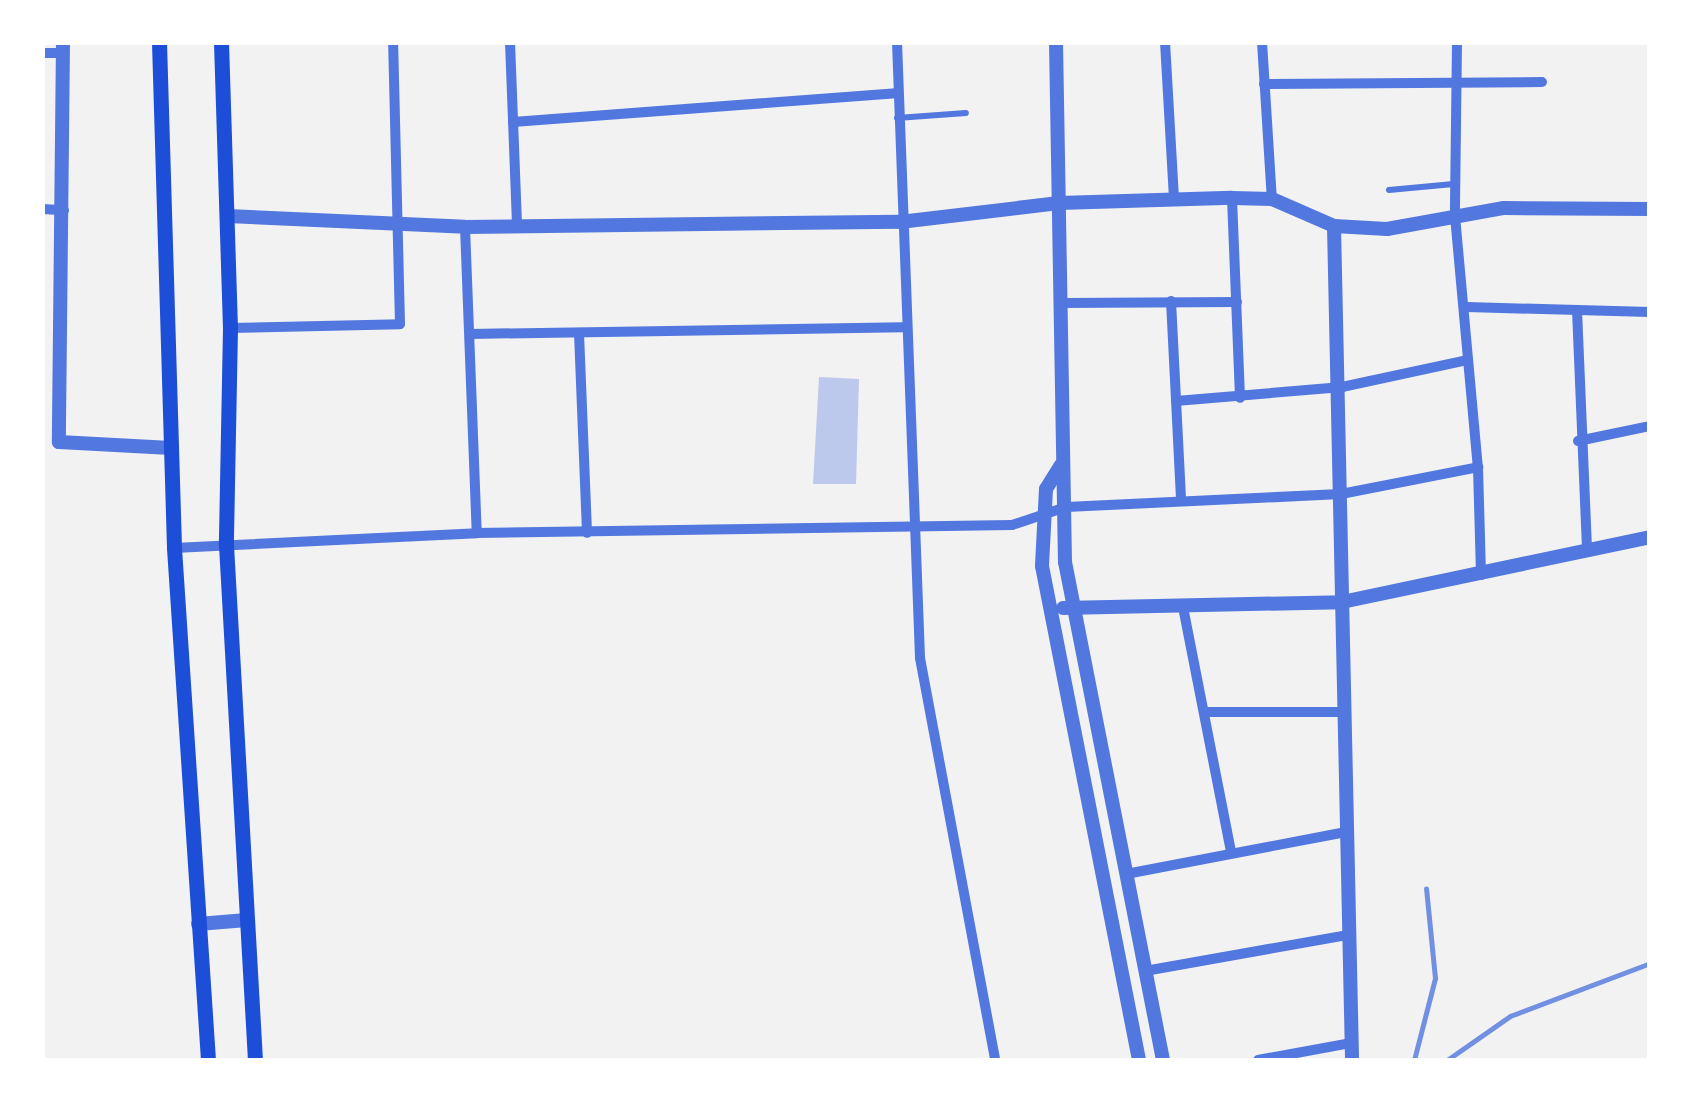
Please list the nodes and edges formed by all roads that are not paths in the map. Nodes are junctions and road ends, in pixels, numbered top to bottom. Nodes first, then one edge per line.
1 (159, 42) edge
2 (221, 42) edge
3 (393, 42) edge
4 (510, 42) edge
5 (896, 42) edge
6 (1056, 42) edge
7 (1165, 42) edge
8 (1262, 42) edge
9 (1457, 42) edge
10 (63, 48) edge
11 (42, 53) edge
12 (1456, 81) junction
13 (1542, 82) dead end
14 (1264, 84) junction
15 (896, 93) junction
16 (966, 113) dead end
17 (897, 118) junction
18 (512, 122) junction
19 (1454, 184) junction
20 (1389, 190) dead end
21 (1174, 198) junction
22 (1232, 198) junction
23 (1272, 199) junction
24 (1058, 203) junction
25 (42, 209) edge
26 (1650, 209) edge
27 (64, 210) junction
28 (227, 216) junction
29 (1454, 216) junction
30 (400, 220) junction
31 (900, 222) junction
32 (517, 226) junction
33 (1334, 226) junction
34 (465, 227) junction
35 (1171, 301) junction
36 (1236, 302) junction
37 (1062, 303) junction
38 (1466, 306) junction
39 (1577, 310) junction
40 (1650, 312) edge
41 (903, 327) junction
42 (230, 328) junction
43 (579, 333) junction
44 (470, 334) junction
45 (1468, 360) junction
46 (1342, 387) junction
47 (1240, 398) junction
48 (1176, 401) junction
49 (1650, 426) edge
50 (1578, 441) junction
51 (171, 448) junction
52 (1061, 465) junction
53 (1478, 467) junction
54 (1341, 494) junction
55 (1181, 500) junction
56 (1066, 507) junction
57 (1042, 517) junction
58 (917, 530) junction
59 (478, 533) junction
60 (588, 533) junction
61 (1650, 537) edge
62 (226, 545) junction
63 (174, 548) junction
64 (1587, 551) junction
65 (1481, 576) junction
66 (1342, 602) junction
67 (1048, 606) junction
68 (1182, 608) junction
69 (1072, 609) junction
70 (1204, 712) junction
71 (1343, 712) junction
72 (1346, 832) junction
73 (1231, 852) junction
74 (1126, 874) junction
75 (247, 920) junction
76 (198, 924) junction
77 (1348, 935) junction
78 (1145, 972) junction
79 (1351, 1043) junction
80 (208, 1060) edge
81 (255, 1060) edge
82 (995, 1060) edge
83 (1139, 1060) edge
84 (1163, 1060) edge
85 (1258, 1060) edge
86 (1352, 1060) edge

1 - 51 main road
2 - 28 main road
3 - 30 street
4 - 18 street
5 - 15 street
6 - 24 street
7 - 21 street
8 - 14 street
9 - 12 street
10 - 11 street
10 - 27 street
12 - 13 street
12 - 14 street
12 - 19 street
14 - 23 street
15 - 17 street
15 - 18 street
16 - 17 lane
17 - 31 street
18 - 32 street
19 - 20 lane
19 - 29 street
21 - 22 street
21 - 24 street
22 - 23 street
22 - 36 street
23 - 33 street
24 - 31 street
24 - 37 street
25 - 27 street
26 - 29 street
27 - 51 street
28 - 30 street
28 - 42 main road
29 - 33 street
29 - 38 street
30 - 34 street
30 - 42 street
31 - 32 street
31 - 41 street
32 - 34 street
33 - 46 street
34 - 44 street
35 - 36 street
35 - 37 street
35 - 48 street
36 - 47 street
37 - 52 street
38 - 39 street
38 - 45 street
39 - 40 street
39 - 50 street
41 - 43 street
41 - 58 street
42 - 62 main road
43 - 44 street
43 - 60 street
44 - 59 street
45 - 46 street
45 - 53 street
46 - 47 street
46 - 54 street
47 - 48 street
48 - 55 street
49 - 50 street
50 - 64 street
51 - 63 main road
52 - 56 street
52 - 57 street
53 - 54 street
53 - 65 street
54 - 55 street
54 - 66 street
55 - 56 street
56 - 57 street
56 - 69 street
57 - 58 street
57 - 67 street
58 - 60 street
58 - 82 street
59 - 60 street
59 - 62 street
61 - 64 street
62 - 63 street
62 - 75 main road
63 - 76 main road
64 - 65 street
65 - 66 street
66 - 68 street
66 - 71 street
67 - 69 street
67 - 83 street
68 - 69 street
68 - 70 street
69 - 74 street
70 - 71 street
70 - 73 street
71 - 72 street
72 - 73 street
72 - 77 street
73 - 74 street
74 - 78 street
75 - 76 street
75 - 81 main road
76 - 80 main road
77 - 78 street
77 - 79 street
78 - 84 street
79 - 85 street
79 - 86 street

